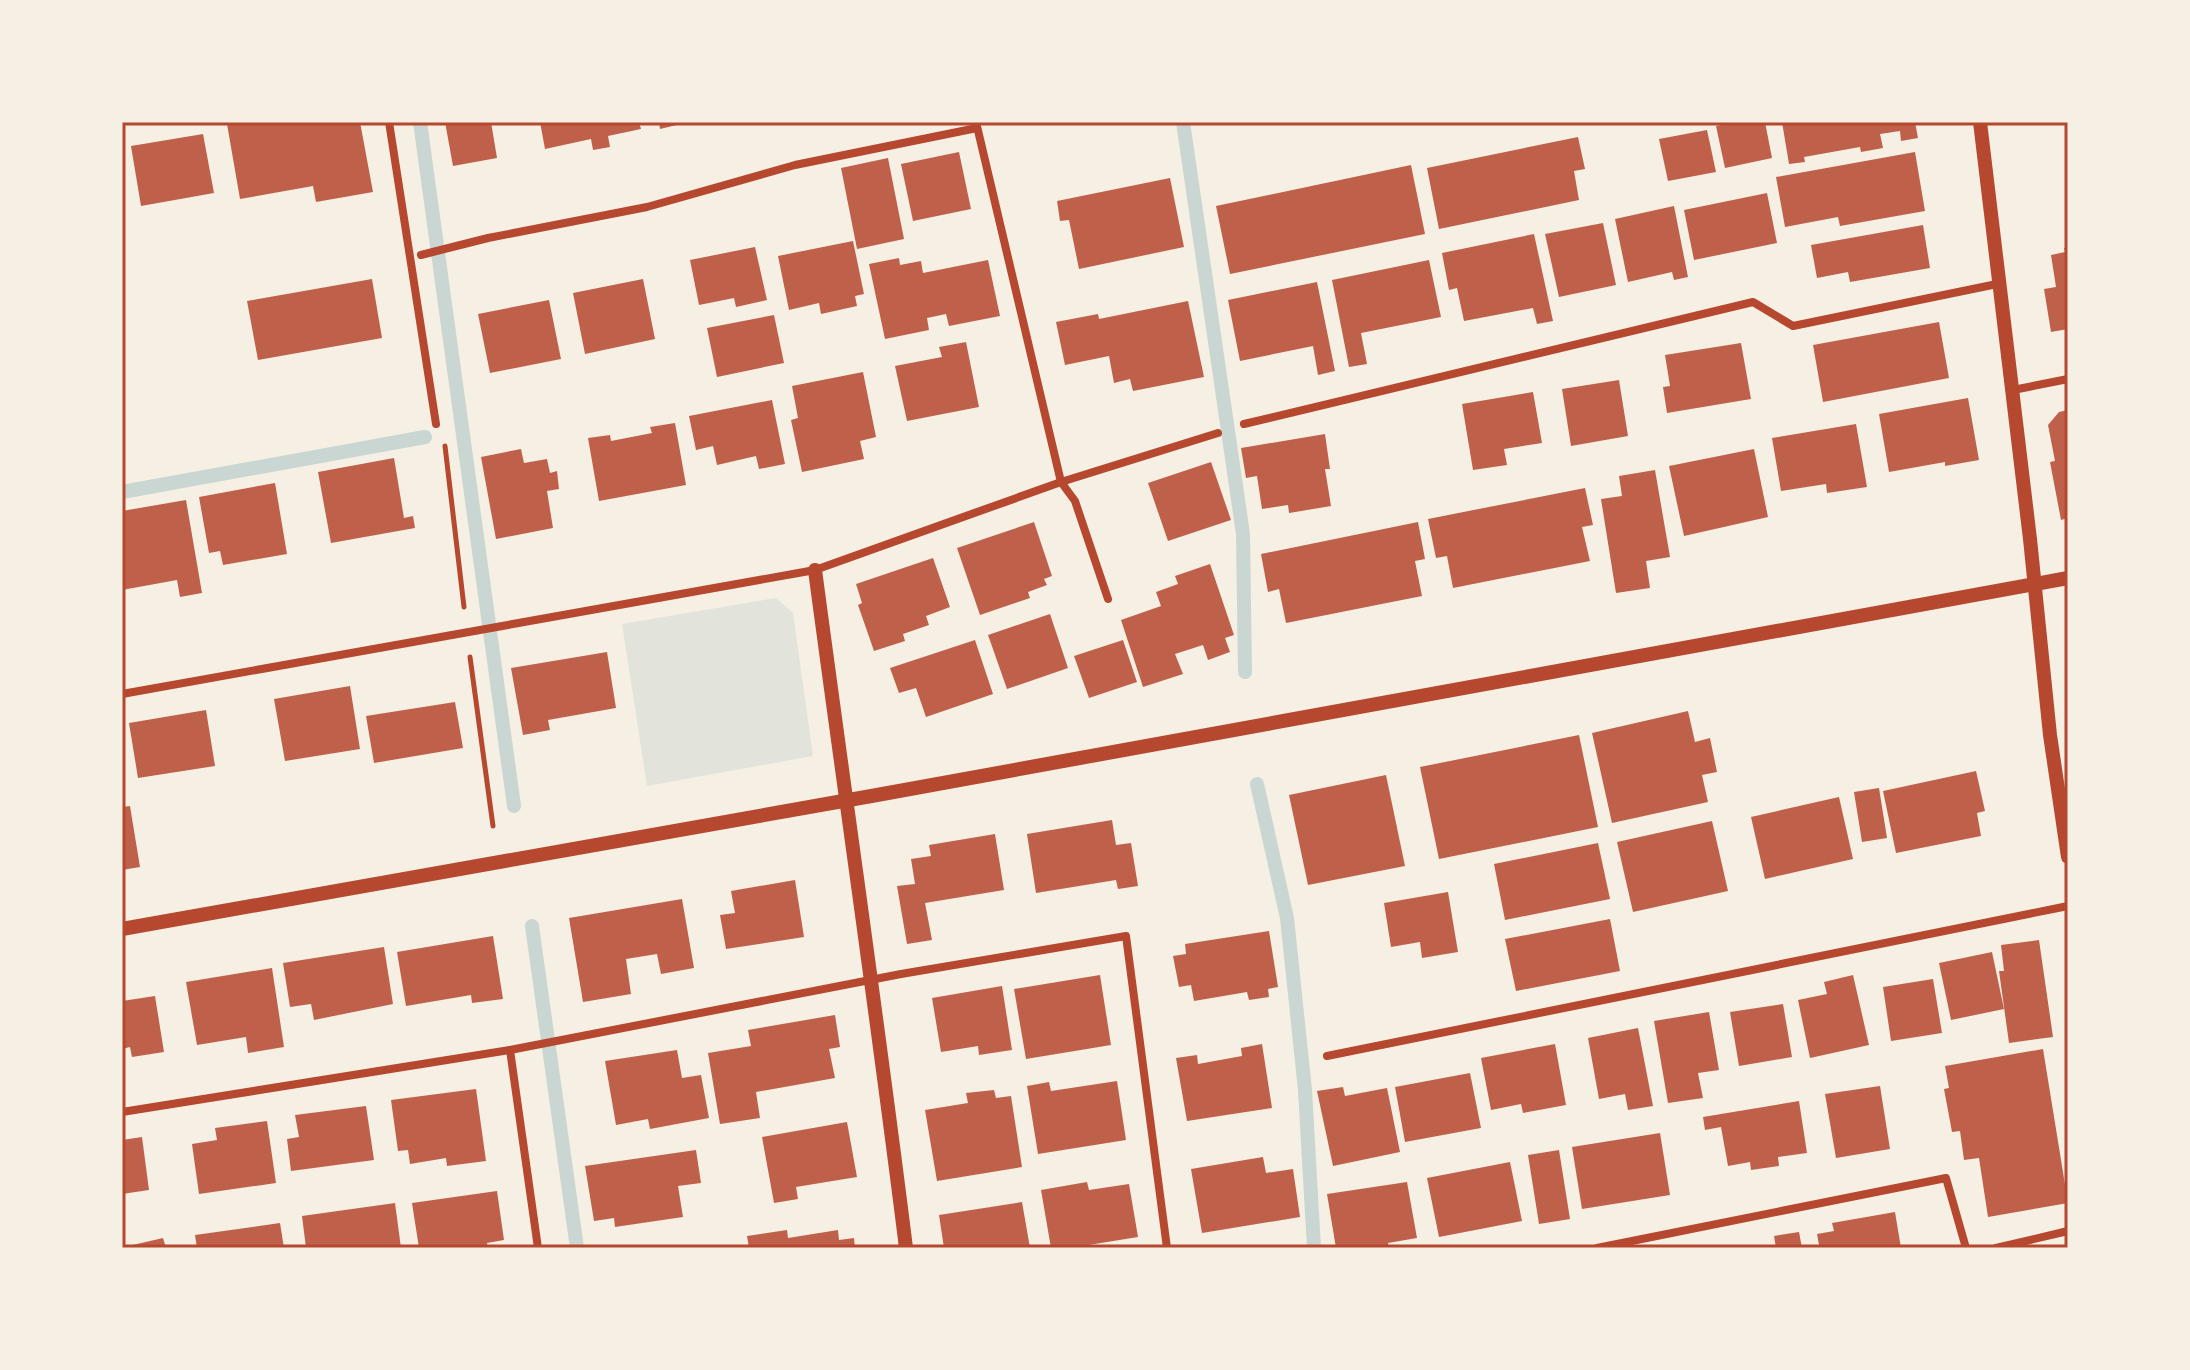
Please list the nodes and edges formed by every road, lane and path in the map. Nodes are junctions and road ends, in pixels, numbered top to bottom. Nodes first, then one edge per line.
1 (389, 122) edge
2 (1980, 122) edge
3 (977, 125) edge
4 (421, 255) dead end
5 (1997, 284) junction
6 (2068, 379) edge
7 (2013, 390) junction
8 (436, 424) dead end
9 (1244, 424) dead end
10 (1218, 433) dead end
11 (1061, 482) junction
12 (815, 570) junction
13 (2068, 578) edge
14 (2034, 584) junction
15 (1108, 599) dead end
16 (122, 694) edge
17 (846, 800) junction
18 (2068, 857) edge
19 (2068, 906) edge
20 (122, 929) edge
21 (872, 980) junction
22 (510, 1050) junction
23 (1327, 1056) dead end
24 (122, 1112) edge
25 (2068, 1231) edge
26 (538, 1248) edge
27 (906, 1248) edge
28 (1167, 1248) edge
29 (1597, 1248) edge
30 (1966, 1248) edge
31 (1996, 1248) edge

1 - 8 street
2 - 5 street
3 - 4 street
3 - 11 street
5 - 7 street
5 - 9 street
6 - 7 street
7 - 14 street
10 - 11 street
11 - 12 street
11 - 15 street
12 - 16 street
12 - 17 street
13 - 14 street
14 - 17 street
14 - 18 street
17 - 20 street
17 - 21 street
19 - 23 street
21 - 22 street
21 - 27 street
21 - 28 street
22 - 24 street
22 - 26 street
25 - 31 street
29 - 30 street

